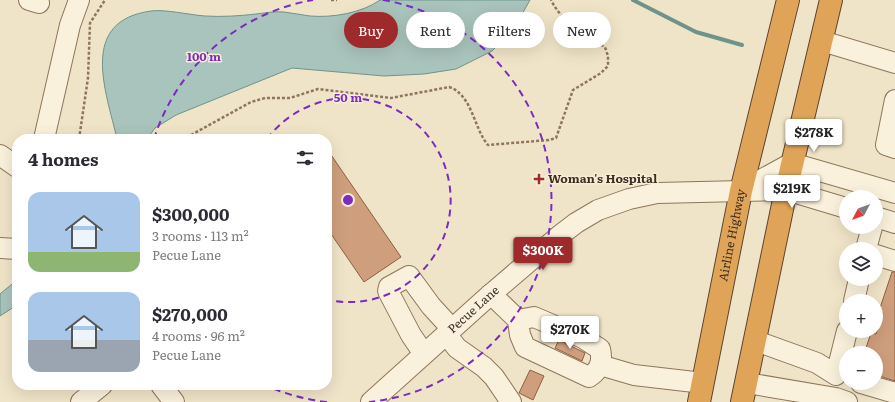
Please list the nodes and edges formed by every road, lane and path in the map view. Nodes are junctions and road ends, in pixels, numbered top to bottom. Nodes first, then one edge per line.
1 (79, 0) edge
2 (105, 0) edge
3 (331, 0) edge
4 (337, 0) edge
5 (551, 0) edge
6 (788, 0) edge
7 (831, 0) edge
8 (822, 41) junction
9 (895, 62) edge
10 (895, 100) edge
11 (45, 134) edge
12 (80, 134) edge
13 (193, 134) edge
14 (895, 148) edge
15 (0, 155) edge
16 (12, 163) edge
17 (792, 163) junction
18 (786, 190) junction
19 (741, 191) junction
20 (895, 193) edge
21 (839, 206) edge
22 (883, 219) edge
23 (895, 223) edge
24 (0, 248) edge
25 (12, 249) edge
26 (883, 257) edge
27 (895, 261) edge
28 (491, 294) junction
29 (518, 320) junction
30 (449, 332) junction
31 (756, 341) junction
32 (424, 354) junction
33 (600, 365) junction
34 (839, 376) edge
35 (96, 390) edge
36 (165, 390) edge
37 (883, 390) edge
38 (701, 392) edge
39 (745, 393) edge
40 (895, 394) edge
41 (508, 400) edge
42 (839, 401) edge
43 (81, 402) edge
44 (174, 402) edge
45 (371, 402) edge

1 - 11 street
2 - 12 path
3 - 4 path
5 - 13 path
6 - 19 highway, Airline Highway
7 - 8 highway
8 - 9 street
8 - 17 highway
10 - 14 street
15 - 16 street
17 - 18 highway
17 - 19 street
17 - 20 street
18 - 19 street, Pecue Lane
18 - 21 street, Pecue Lane
18 - 31 highway
19 - 28 street, Pecue Lane
19 - 38 highway, Airline Highway
22 - 23 street
24 - 25 street
26 - 27 street
28 - 29 street
28 - 30 street, Pecue Lane
29 - 33 street
29 - 33 street
30 - 32 street, Pecue Lane
30 - 32 street
30 - 41 street
31 - 34 street
31 - 39 highway
32 - 45 street, Pecue Lane
33 - 38 street
35 - 43 street
36 - 44 street
37 - 40 street
39 - 42 street

